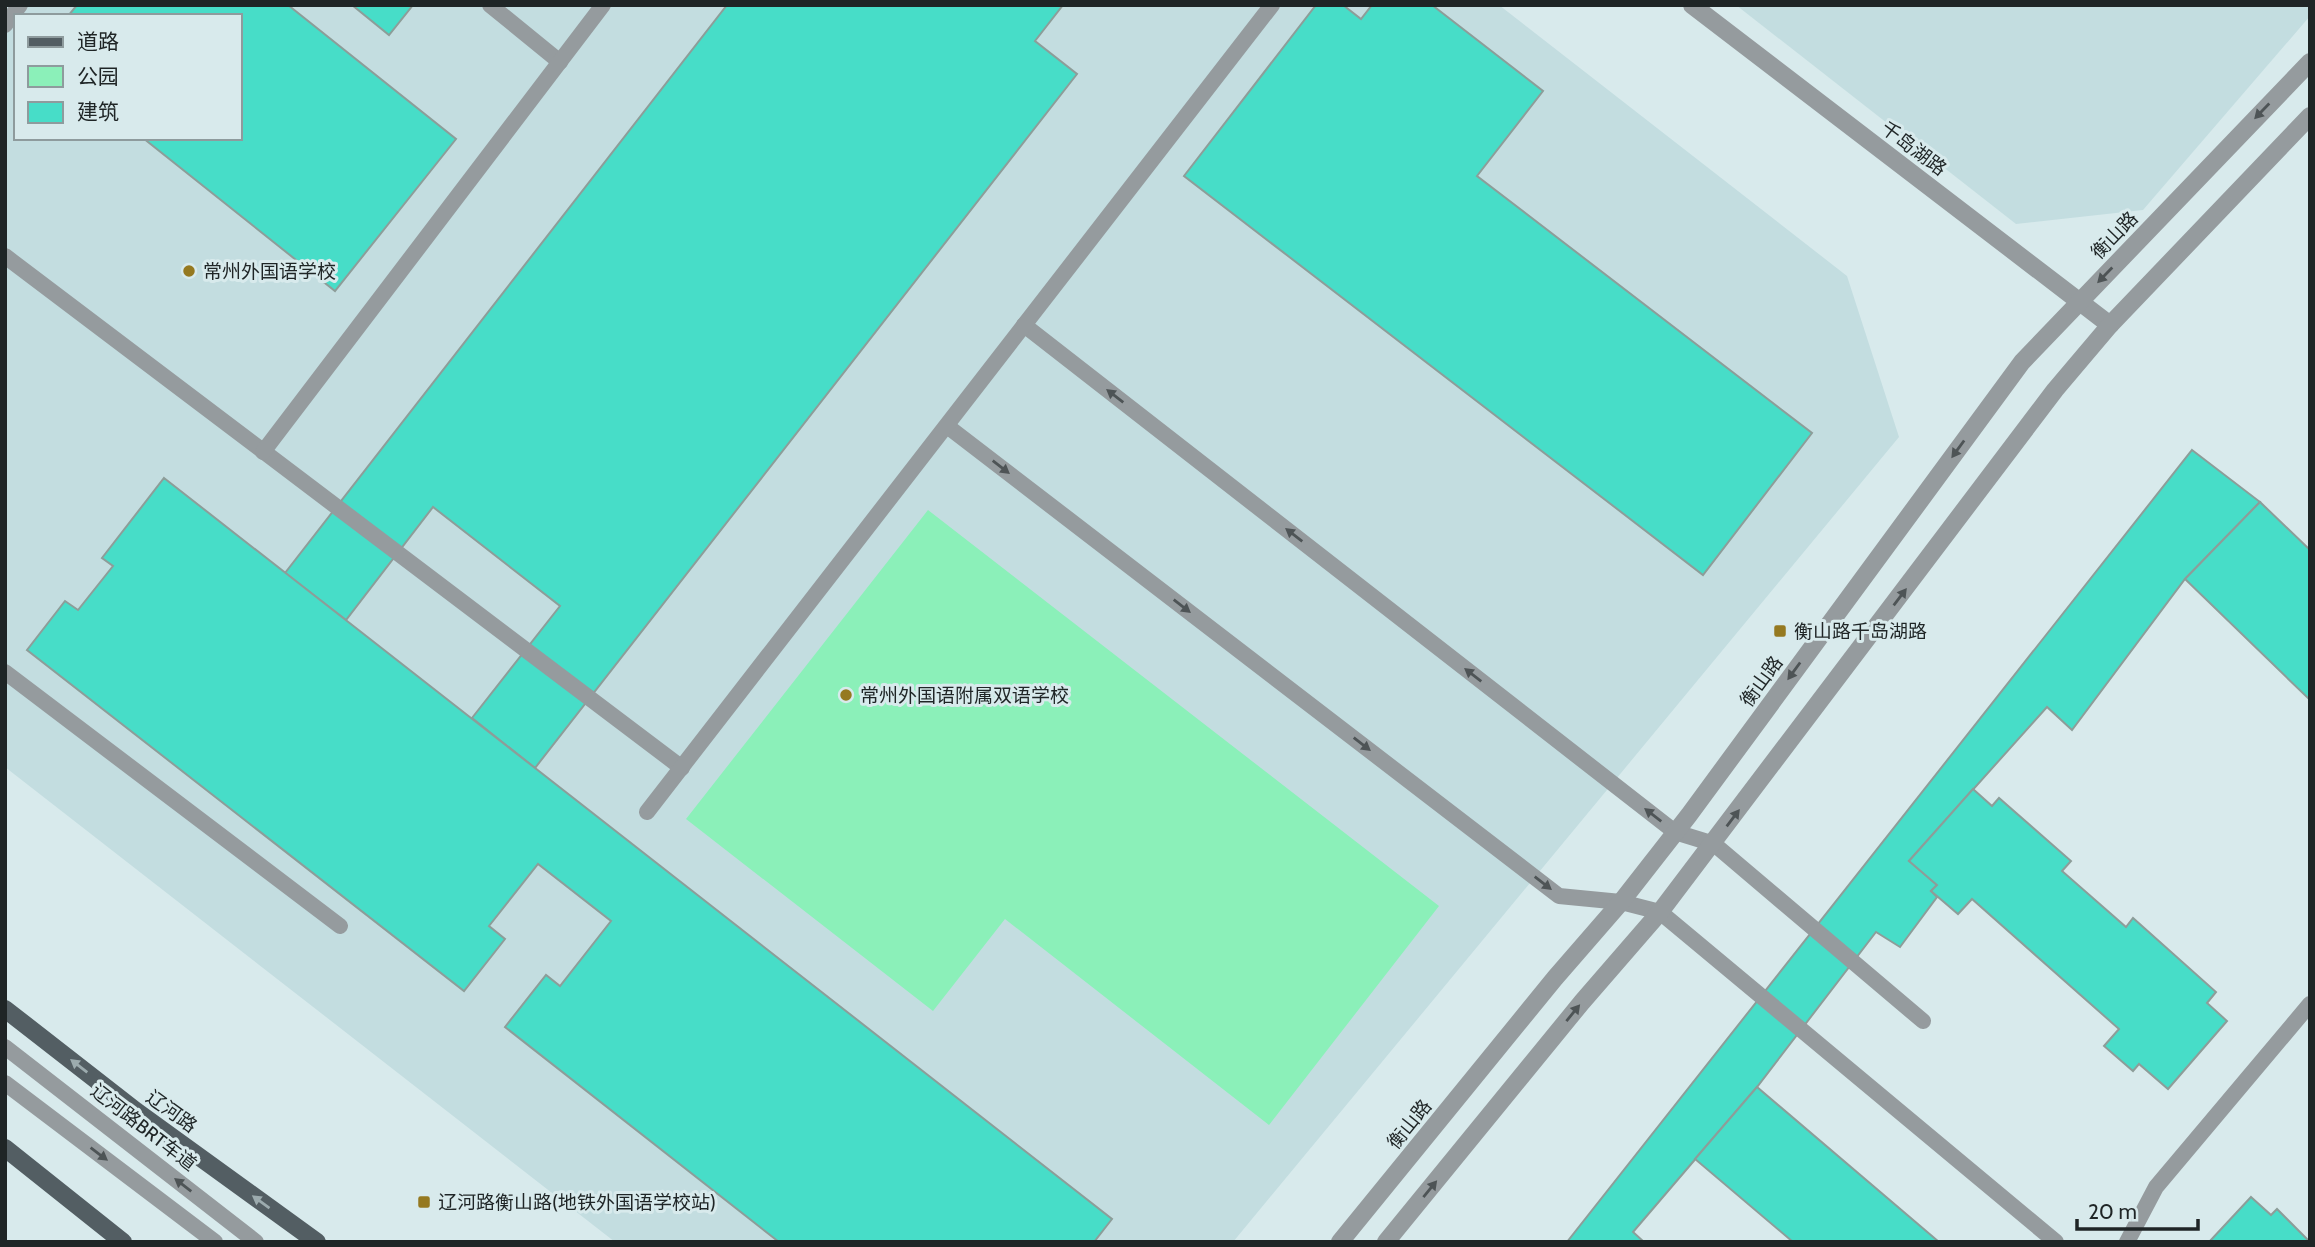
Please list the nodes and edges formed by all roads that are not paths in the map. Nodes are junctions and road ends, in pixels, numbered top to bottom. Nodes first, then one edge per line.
1 (20, 5) edge
2 (490, 5) edge
3 (603, 5) edge
4 (1272, 5) edge
5 (1692, 5) edge
6 (5, 25) edge
7 (560, 62) junction
8 (2310, 62) edge
9 (2310, 116) edge
10 (5, 256) edge
11 (2080, 302) junction
12 (1024, 325) junction
13 (2109, 325) junction
14 (947, 426) junction
15 (263, 452) junction
16 (5, 672) edge
17 (682, 768) junction
18 (647, 812) dead end
19 (1675, 832) junction
20 (1714, 844) junction
21 (1621, 902) junction
22 (1660, 912) junction
23 (340, 926) dead end
24 (2310, 1004) edge
25 (5, 1009) edge
26 (1923, 1021) dead end
27 (5, 1047) edge
28 (5, 1083) edge
29 (5, 1148) edge
30 (122, 1242) edge
31 (215, 1242) edge
32 (256, 1242) edge
33 (317, 1242) edge
34 (1340, 1242) edge
35 (1386, 1242) edge
36 (2056, 1242) edge
37 (2127, 1242) edge

1 - 6 lane
2 - 7 lane
3 - 7 lane
4 - 12 lane
5 - 11 street, 千岛湖路
7 - 15 lane
8 -> 11 street, 衡山路
9 - 13 street
10 - 15 lane
11 - 13 street, 千岛湖路
11 -> 19 street, 衡山路
12 - 14 lane
19 -> 12 lane
20 -> 13 street
14 - 17 lane
14 -> 21 lane
15 - 17 lane
16 - 23 lane
17 - 18 lane
19 - 20 lane
19 - 21 street, 衡山路
20 - 22 street
20 - 26 lane
21 - 22 lane
21 - 34 street, 衡山路
35 -> 22 street
22 - 36 lane
24 - 37 lane
33 -> 25 main road, 辽河路
32 -> 27 lane, 辽河路BRT车道
28 -> 31 lane
29 - 30 main road

